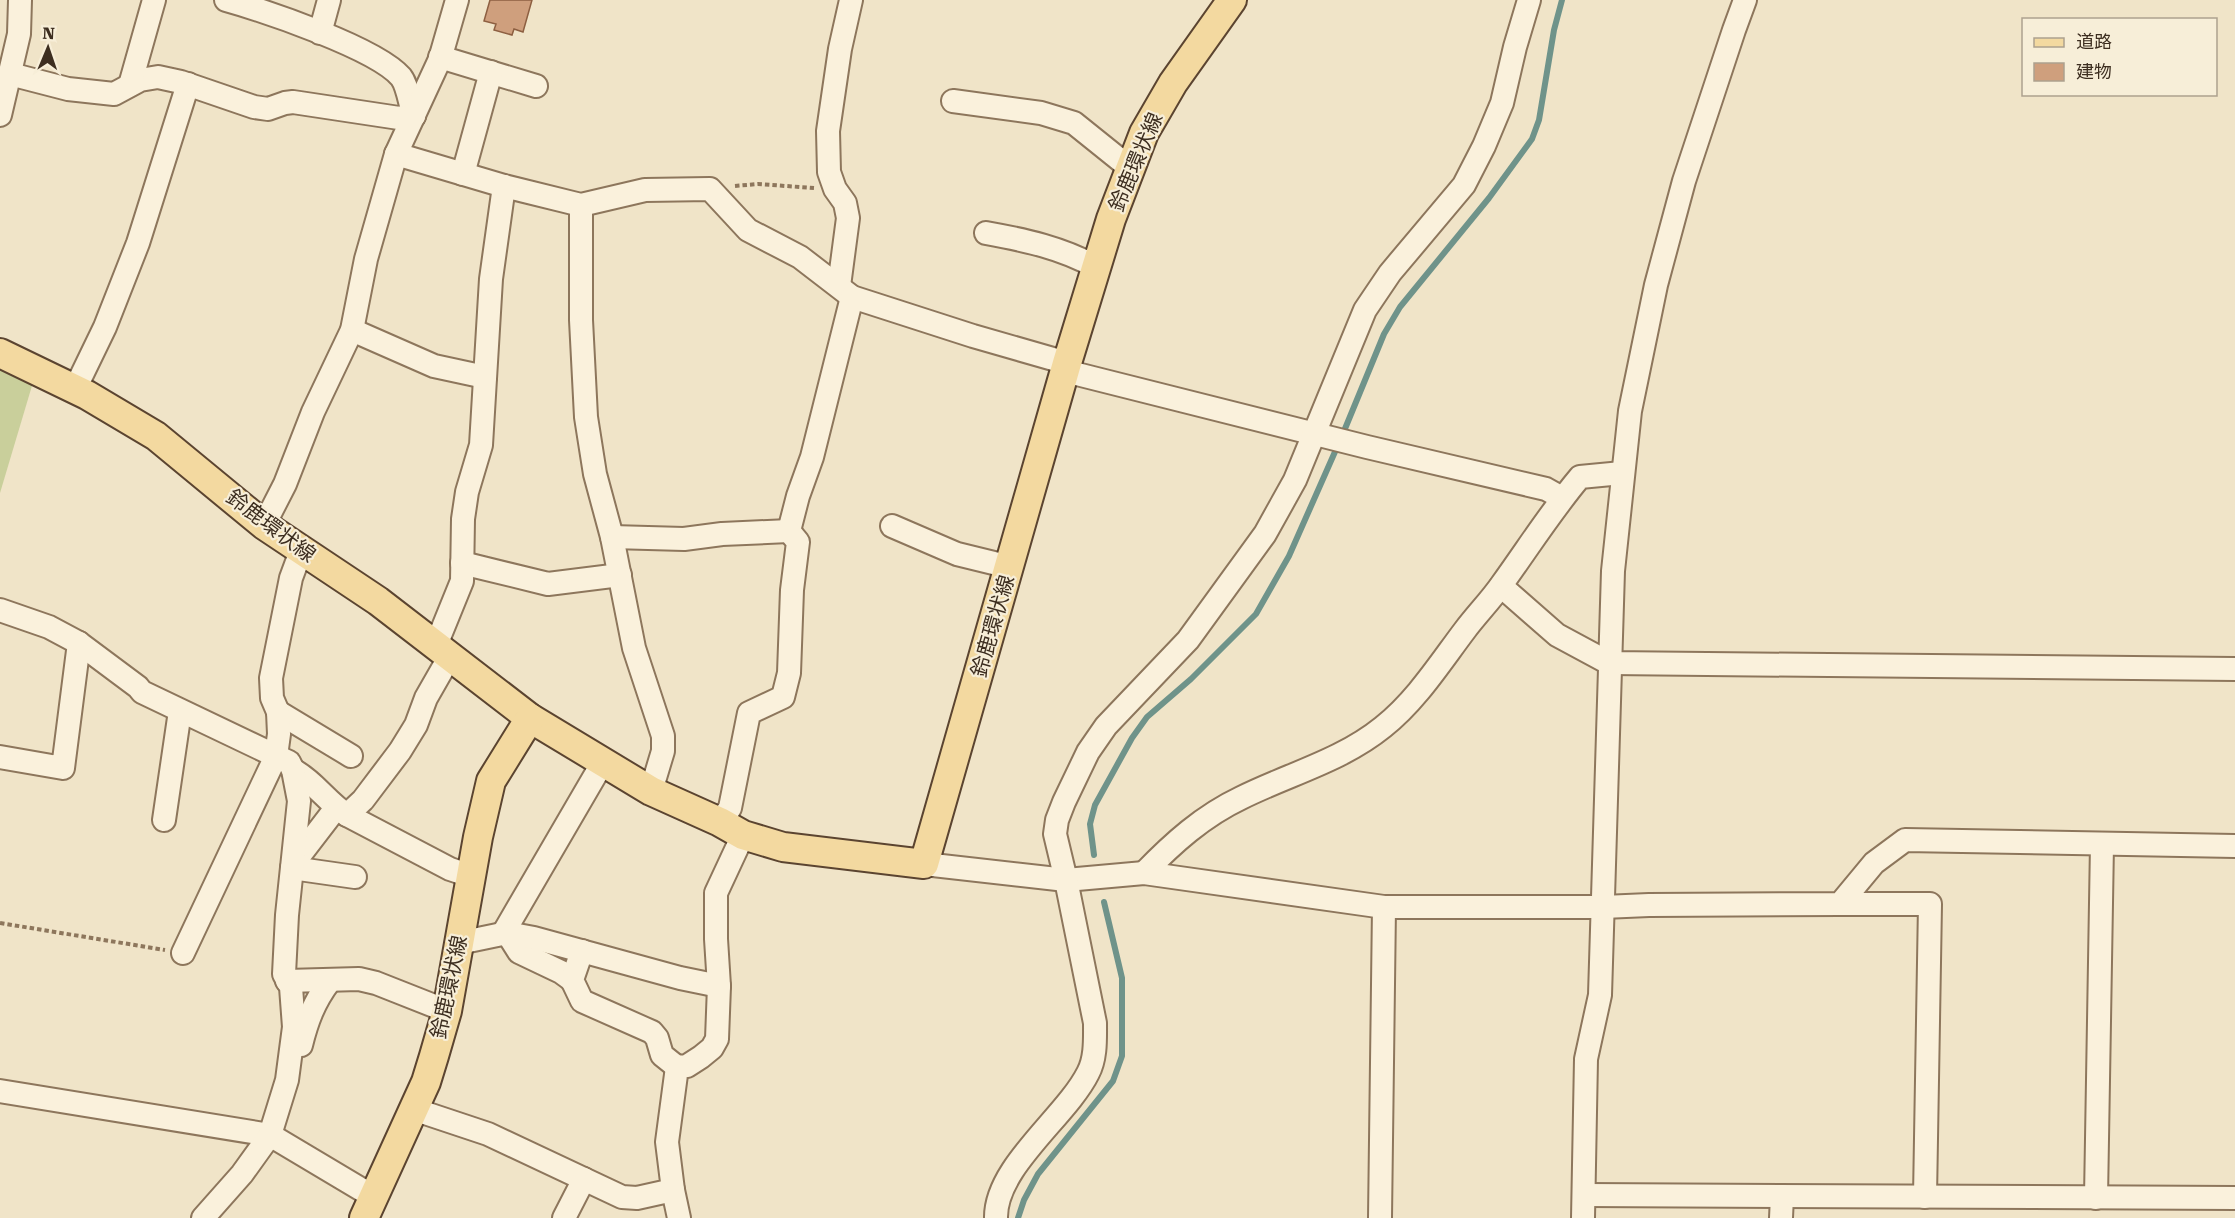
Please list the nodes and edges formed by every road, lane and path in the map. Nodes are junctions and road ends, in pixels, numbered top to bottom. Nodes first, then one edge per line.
1 (20, 0) edge
2 (154, 0) edge
3 (226, 0) edge
4 (329, 0) edge
5 (457, 0) edge
6 (851, 0) edge
7 (1232, 0) edge
8 (1529, 0) edge
9 (1745, 0) edge
10 (320, 33) junction
11 (440, 57) junction
12 (491, 72) junction
13 (10, 74) junction
14 (188, 84) junction
15 (130, 85) junction
16 (536, 86) dead end
17 (953, 101) dead end
18 (0, 115) edge
19 (414, 116) junction
20 (396, 154) junction
21 (1130, 168) junction
22 (463, 174) junction
23 (504, 186) junction
24 (710, 189) junction
25 (835, 189) junction
26 (581, 205) junction
27 (987, 233) dead end
28 (1096, 267) junction
29 (846, 292) junction
30 (352, 330) junction
31 (0, 353) edge
32 (1066, 367) junction
33 (485, 377) junction
34 (75, 389) junction
35 (1319, 435) junction
36 (1622, 472) junction
37 (1562, 498) junction
38 (264, 525) junction
39 (892, 526) dead end
40 (789, 531) junction
41 (612, 537) junction
42 (301, 551) junction
43 (462, 563) junction
44 (1010, 567) junction
45 (620, 575) junction
46 (1501, 586) junction
47 (0, 610) edge
48 (79, 643) junction
49 (443, 650) junction
50 (1609, 663) junction
51 (2235, 669) edge
52 (180, 711) junction
53 (278, 712) junction
54 (530, 718) junction
55 (351, 756) dead end
56 (0, 757) edge
57 (603, 762) junction
58 (284, 763) junction
59 (651, 791) junction
60 (341, 812) junction
61 (164, 820) dead end
62 (731, 829) junction
63 (2102, 844) junction
64 (2235, 846) edge
65 (924, 864) junction
66 (292, 866) junction
67 (1144, 873) junction
68 (471, 876) junction
69 (355, 877) dead end
70 (1066, 880) junction
71 (1840, 904) junction
72 (1384, 907) junction
73 (1603, 907) junction
74 (0, 923) edge
75 (506, 933) junction
76 (459, 944) junction
77 (582, 951) junction
78 (183, 953) joint
79 (572, 980) junction
80 (287, 981) junction
81 (329, 982) junction
82 (719, 986) junction
83 (447, 1011) junction
84 (677, 1067) junction
85 (287, 1080) junction
86 (0, 1091) edge
87 (413, 1109) junction
88 (270, 1135) junction
89 (584, 1179) junction
90 (673, 1190) junction
91 (1584, 1195) junction
92 (2096, 1198) junction
93 (2235, 1198) edge
94 (1939, 1204) edge
95 (369, 1207) edge
96 (1781, 1207) edge
97 (203, 1218) edge
98 (564, 1218) edge
99 (679, 1218) edge
100 (996, 1218) edge
101 (1380, 1218) edge
102 (1583, 1218) edge

1 - 13 street
2 - 15 street
3 - 10 street
4 - 10 street
5 - 11 street
6 - 25 street
7 - 21 main road, 鈴鹿環状線
8 - 35 street
9 - 36 street
10 - 19 street
11 - 12 street
11 - 19 street
12 - 16 street
12 - 22 street
13 - 15 street
13 - 18 street
14 - 15 street
14 - 19 street
14 - 34 street
17 - 21 street
19 - 20 street
20 - 22 street
20 - 30 street
21 - 28 main road, 鈴鹿環状線
22 - 23 street
23 - 26 street
23 - 33 street
24 - 25 path
24 - 26 street
24 - 29 street
25 - 29 street
26 - 41 street
27 - 28 street
28 - 32 main road, 鈴鹿環状線
29 - 32 street
29 - 40 street
30 - 33 street
30 - 38 street
31 - 34 main road, 鈴鹿環状線
32 - 35 street
32 - 44 main road, 鈴鹿環状線
33 - 43 street
34 - 38 main road, 鈴鹿環状線
35 - 37 street
35 - 70 street
36 - 37 street
36 - 50 street
37 - 46 street
38 - 42 main road, 鈴鹿環状線
39 - 44 street
40 - 41 street
40 - 62 street
41 - 45 street
42 - 49 main road, 鈴鹿環状線
42 - 53 street
43 - 45 street
43 - 49 street
44 - 65 main road, 鈴鹿環状線
45 - 59 street
46 - 50 street
46 - 67 street
47 - 48 street
48 - 52 street
48 - 56 street
49 - 54 main road, 鈴鹿環状線
49 - 60 street
50 - 51 street
50 - 73 street
52 - 58 street
52 - 61 street
53 - 55 street
53 - 58 street
54 - 57 main road, 鈴鹿環状線
54 - 68 main road, 鈴鹿環状線
57 - 59 main road, 鈴鹿環状線
57 - 75 street
58 - 60 street
58 - 66 street
58 - 78 street
59 - 62 main road, 鈴鹿環状線
60 - 66 street
60 - 68 street
62 - 65 main road, 鈴鹿環状線
62 - 82 street
63 - 64 street
63 - 71 street
63 - 92 street
65 - 70 street
66 - 69 street
66 - 80 street
67 - 70 street
67 - 72 street
68 - 76 main road, 鈴鹿環状線
70 - 100 street
71 - 73 street
71 - 94 street
72 - 73 street
72 - 101 street
73 - 91 street
74 - 78 path
75 - 76 street
75 - 77 street
75 - 79 street
76 - 83 main road, 鈴鹿環状線
77 - 79 street
77 - 82 street
79 - 84 street
80 - 81 street
80 - 85 street
81 - 83 street
81 - 85 street
82 - 84 street
83 - 87 main road, 鈴鹿環状線
84 - 90 street
85 - 88 street
86 - 88 street
87 - 89 street
87 - 95 main road, 鈴鹿環状線
88 - 95 street
88 - 97 street
89 - 90 street
89 - 98 street
90 - 99 street
91 - 96 street
91 - 102 street
92 - 93 street
92 - 94 street
94 - 96 street

